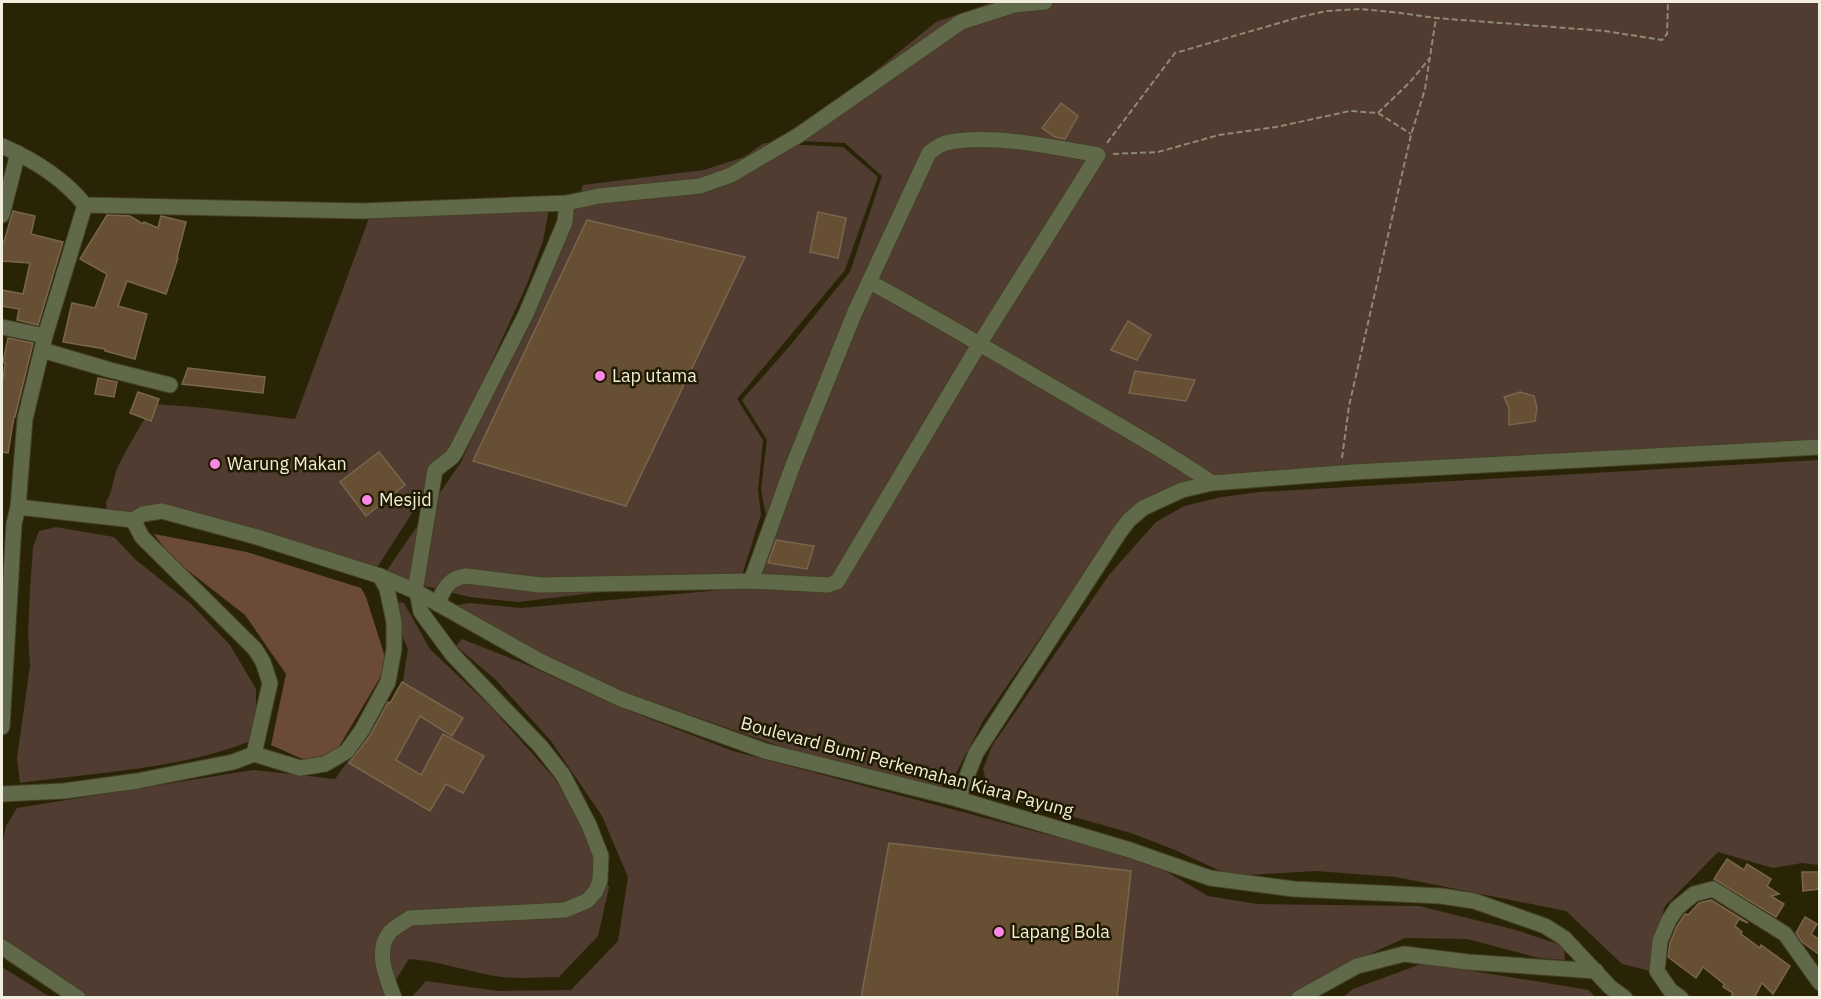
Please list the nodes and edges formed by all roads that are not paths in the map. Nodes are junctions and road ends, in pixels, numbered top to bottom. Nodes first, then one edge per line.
1 (1045, 2) edge
2 (2, 147) edge
3 (18, 153) junction
4 (567, 203) junction
5 (85, 205) junction
6 (2, 215) edge
7 (870, 282) junction
8 (2, 327) edge
9 (44, 343) junction
10 (980, 343) junction
11 (171, 385) dead end
12 (1820, 447) edge
13 (1212, 483) junction
14 (18, 507) junction
15 (133, 520) junction
16 (8, 524) edge
17 (380, 576) junction
18 (751, 580) junction
19 (416, 591) junction
20 (438, 604) junction
21 (2, 727) edge
22 (254, 754) junction
23 (2, 794) edge
24 (958, 799) junction
25 (2, 947) edge
26 (1596, 971) junction
27 (1820, 983) edge
28 (1609, 992) edge
29 (78, 998) edge
30 (394, 998) edge
31 (1299, 998) edge
32 (1625, 998) edge
33 (1681, 998) edge

1 - 4 street
2 - 3 street
3 - 5 street
3 - 6 street
4 - 5 street
4 - 19 street
5 - 9 street
7 - 10 street
7 - 10 street
7 - 18 street
8 - 9 street
9 - 11 street
9 - 14 street
10 - 13 street
10 - 18 street
12 - 13 street
13 - 24 street
14 - 15 street
14 - 16 street
15 - 17 street, Boulevard Bumi Perkemahan Kiara Payung
15 - 22 street
16 - 21 street
17 - 19 street, Boulevard Bumi Perkemahan Kiara Payung
17 - 22 street
18 - 20 street
19 - 20 street, Boulevard Bumi Perkemahan Kiara Payung
19 - 30 street
20 - 24 street, Boulevard Bumi Perkemahan Kiara Payung
22 - 23 street
24 - 26 street, Boulevard Bumi Perkemahan Kiara Payung
25 - 29 street
26 - 28 street, Boulevard Bumi Perkemahan Kiara Payung
26 - 31 street
27 - 33 street
28 - 32 street, Boulevard Bumi Perkemahan Kiara Payung

